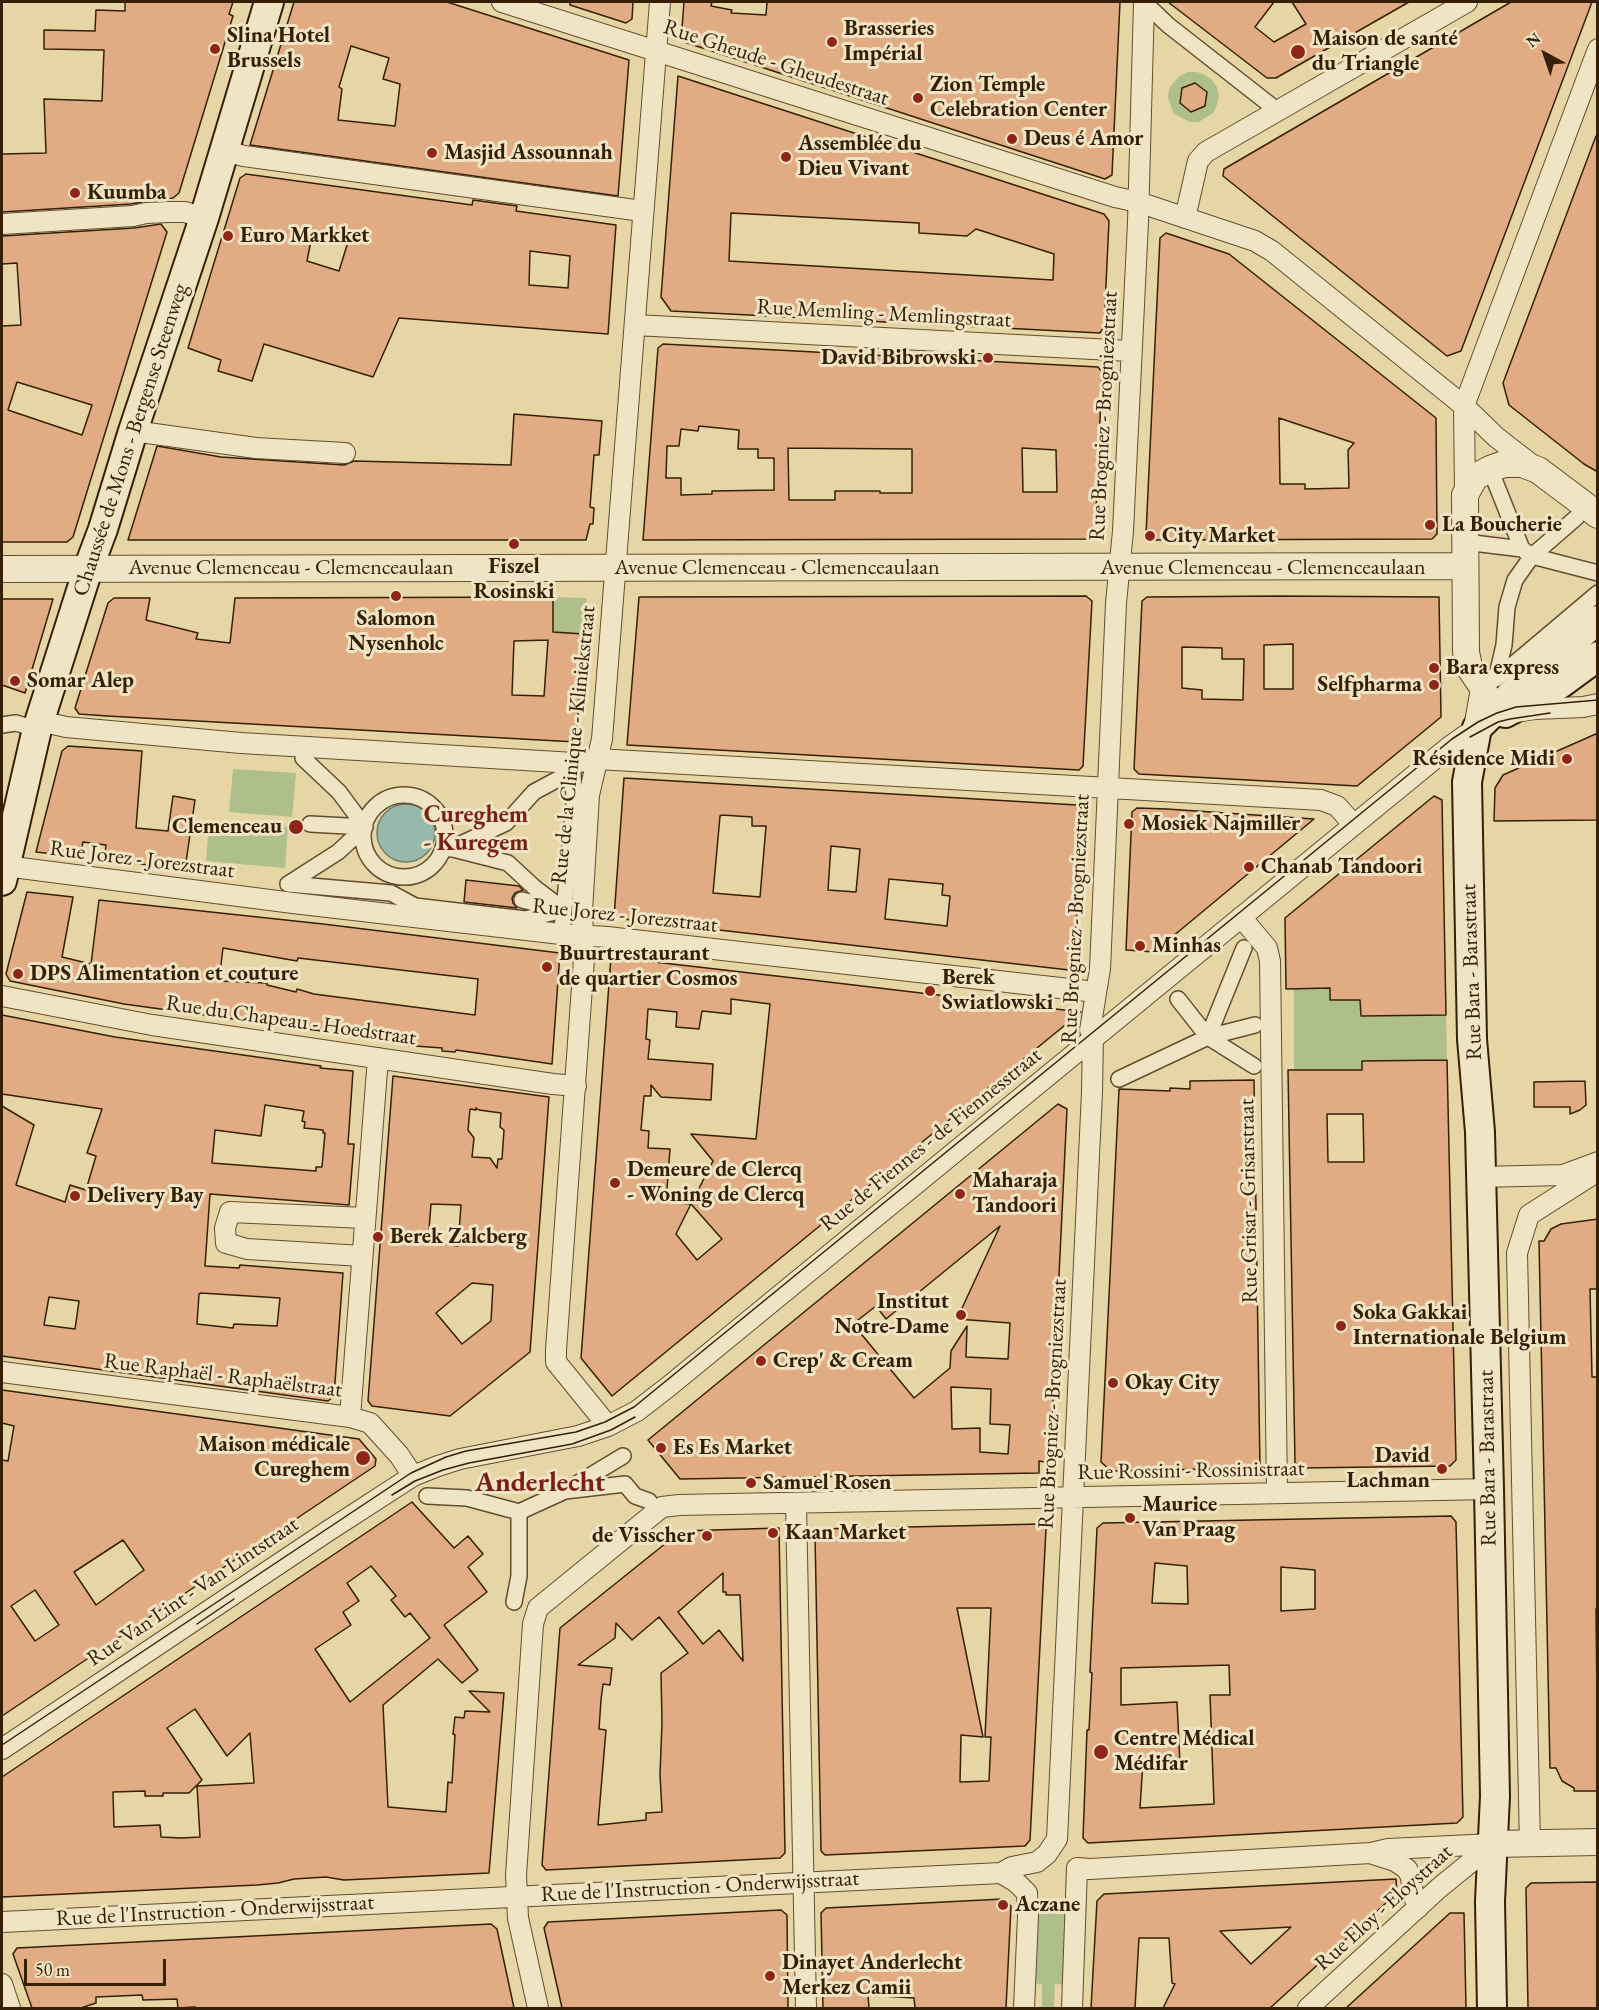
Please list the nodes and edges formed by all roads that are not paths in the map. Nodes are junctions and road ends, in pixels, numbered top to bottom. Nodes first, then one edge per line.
1 (269, 2) edge
2 (502, 2) edge
3 (660, 2) edge
4 (1144, 2) edge
5 (1467, 2) edge
6 (656, 50) junction
7 (1598, 50) edge
8 (1278, 111) junction
9 (225, 151) junction
10 (1138, 202) junction
11 (642, 211) junction
12 (204, 218) junction
13 (1185, 218) junction
14 (2, 224) edge
15 (635, 325) junction
16 (1131, 351) junction
17 (1464, 406) junction
18 (133, 431) junction
19 (345, 453) dead end
20 (1538, 470) junction
21 (1492, 474) dead end
22 (1465, 495) junction
23 (1587, 516) edge
24 (1527, 553) junction
25 (1469, 555) junction
26 (1119, 567) junction
27 (615, 568) junction
28 (2, 569) edge
29 (88, 569) junction
30 (1598, 573) edge
31 (1598, 593) edge
32 (1598, 620) edge
33 (1504, 645) junction
34 (1598, 656) edge
35 (1519, 664) junction
36 (1598, 704) edge
37 (32, 723) junction
38 (2, 725) edge
39 (1477, 728) junction
40 (303, 758) dead end
41 (597, 759) junction
42 (1108, 789) junction
43 (310, 824) dead end
44 (1354, 825) junction
45 (365, 826) junction
46 (447, 847) junction
47 (3, 874) edge
48 (393, 876) junction
49 (391, 893) junction
50 (568, 910) junction
51 (1241, 917) junction
52 (562, 929) dead end
53 (584, 935) junction
54 (1244, 948) dead end
55 (1096, 992) junction
56 (2, 996) edge
57 (1178, 999) dead end
58 (1255, 1025) dead end
59 (1208, 1037) junction
60 (1093, 1039) junction
61 (378, 1058) junction
62 (1254, 1066) dead end
63 (1119, 1079) dead end
64 (576, 1086) junction
65 (1598, 1162) edge
66 (1598, 1171) edge
67 (1481, 1177) junction
68 (365, 1218) junction
69 (362, 1257) junction
70 (2, 1372) edge
71 (350, 1417) junction
72 (608, 1426) junction
73 (623, 1456) dead end
74 (413, 1476) junction
75 (1489, 1490) junction
76 (565, 1491) junction
77 (1277, 1493) junction
78 (427, 1496) dead end
79 (1073, 1498) junction
80 (649, 1501) dead end
81 (796, 1504) junction
82 (519, 1512) junction
83 (514, 1602) dead end
84 (2, 1749) edge
85 (1057, 1839) junction
86 (1598, 1842) edge
87 (1493, 1844) junction
88 (1530, 1844) junction
89 (1371, 1853) junction
90 (1077, 1868) junction
91 (1001, 1873) junction
92 (803, 1882) junction
93 (516, 1896) junction
94 (1418, 1908) junction
95 (2, 1922) edge
96 (2, 1984) edge
97 (10, 2008) edge
98 (538, 2008) edge
99 (806, 2008) edge
100 (1024, 2008) edge
101 (1072, 2008) edge
102 (1308, 2008) edge
103 (1492, 2008) edge

1 - 9 main road, Chaussée de Mons - Bergense Steenweg
2 - 6 street, Rue Gheude - Gheudestraat
3 - 6 street, Rue de la Clinique - Kliniekstraat
4 - 8 street
4 - 10 street, Rue Brogniez - Brogniezstraat
5 - 8 street
6 - 10 street, Rue Gheude - Gheudestraat
6 - 11 street, Rue de la Clinique - Kliniekstraat
7 - 17 street
8 - 13 street
9 - 11 street
9 - 12 main road, Chaussée de Mons - Bergense Steenweg
10 - 13 street, Rue Gheude - Gheudestraat
10 - 16 street, Rue Brogniez - Brogniezstraat
11 - 15 street, Rue de la Clinique - Kliniekstraat
12 - 14 street
12 - 18 main road, Chaussée de Mons - Bergense Steenweg
13 - 17 street, Rue Gheude - Gheudestraat
15 - 16 street, Rue Memling - Memlingstraat
15 - 27 street, Rue de la Clinique - Kliniekstraat
16 - 26 street, Rue Brogniez - Brogniezstraat
17 - 20 street, Rue Gheude - Gheudestraat
17 - 22 street
18 - 19 street
18 - 29 main road, Chaussée de Mons - Bergense Steenweg
20 - 22 street
20 - 23 street
21 - 24 street
22 - 25 street
23 - 24 street
24 - 25 street
24 - 30 street
24 - 33 street
25 - 26 street, Avenue Clemenceau - Clemenceaulaan
25 - 39 street
26 - 27 street, Avenue Clemenceau - Clemenceaulaan
26 - 42 street, Rue Brogniez - Brogniezstraat
27 - 29 street, Avenue Clemenceau - Clemenceaulaan
27 - 41 street, Rue de la Clinique - Kliniekstraat
28 - 29 street, Avenue Clemenceau - Clemenceaulaan
29 - 37 main road, Chaussée de Mons - Bergense Steenweg
31 - 35 street
32 - 39 main road
33 - 35 street
33 - 35 street
34 - 39 main road
36 - 39 street, Rue de Fiennes - de Fiennesstraat
37 - 38 street
37 - 41 street
37 - 47 main road, Chaussée de Mons - Bergense Steenweg
39 - 44 street, Rue de Fiennes - de Fiennesstraat
39 - 67 main road, Rue Bara - Barastraat
40 - 45 street
41 - 42 street
41 - 53 street, Rue de la Clinique - Kliniekstraat
42 - 44 street
42 - 55 street, Rue Brogniez - Brogniezstraat
43 - 45 street
44 - 51 street, Rue de Fiennes - de Fiennesstraat
45 - 46 street
45 - 48 street
45 - 49 street
46 - 48 street
46 - 50 street
46 - 50 street
47 - 53 street, Rue Jorez - Jorezstraat
48 - 49 street
49 - 50 street
50 - 52 street
51 - 60 street, Rue de Fiennes - de Fiennesstraat
51 - 77 street, Rue Grisar - Grisarstraat
53 - 55 street, Rue Jorez - Jorezstraat
53 - 64 street, Rue de la Clinique - Kliniekstraat
54 - 59 street
55 - 60 street, Rue Brogniez - Brogniezstraat
56 - 61 street, Rue du Chapeau - Hoedstraat
57 - 59 street
58 - 59 street
59 - 62 street
59 - 63 street
60 - 72 street, Rue de Fiennes - de Fiennesstraat
60 - 79 street, Rue Brogniez - Brogniezstraat
61 - 64 street, Rue du Chapeau - Hoedstraat
61 - 68 street
64 - 72 street, Rue de la Clinique - Kliniekstraat
65 - 67 street
66 - 88 street
67 - 75 main road, Rue Bara - Barastraat
68 - 69 street
68 - 69 street
69 - 71 street
70 - 71 street, Rue Raphaël - Raphaëlstraat
71 - 74 street, Rue Raphaël - Raphaëlstraat
72 - 74 street, Rue de Fiennes - de Fiennesstraat
73 - 76 street
74 - 84 street, Rue Van Lint - Van Lintstraat
75 - 77 street, Rue Rossini - Rossinistraat
75 - 87 main road, Rue Bara - Barastraat
76 - 80 street
76 - 82 street
77 - 79 street, Rue Rossini - Rossinistraat
78 - 82 street
79 - 81 street, Rue Rossini - Rossinistraat
79 - 85 street, Rue Brogniez - Brogniezstraat
81 - 92 street
81 - 93 street, Rue Rossini - Rossinistraat
82 - 83 street
85 - 90 street
85 - 91 street, Rue de l'Instruction - Onderwijsstraat
86 - 88 street
87 - 88 street
87 - 89 street
87 - 94 street, Rue Eloy - Eloystraat
87 - 103 main road, Rue Bara - Barastraat
89 - 90 street
89 - 94 street
90 - 101 street
91 - 92 street, Rue de l'Instruction - Onderwijsstraat
91 - 100 street
92 - 93 street, Rue de l'Instruction - Onderwijsstraat
92 - 99 street
93 - 95 street, Rue de l'Instruction - Onderwijsstraat
93 - 98 street
94 - 102 street, Rue Eloy - Eloystraat
96 - 97 street

